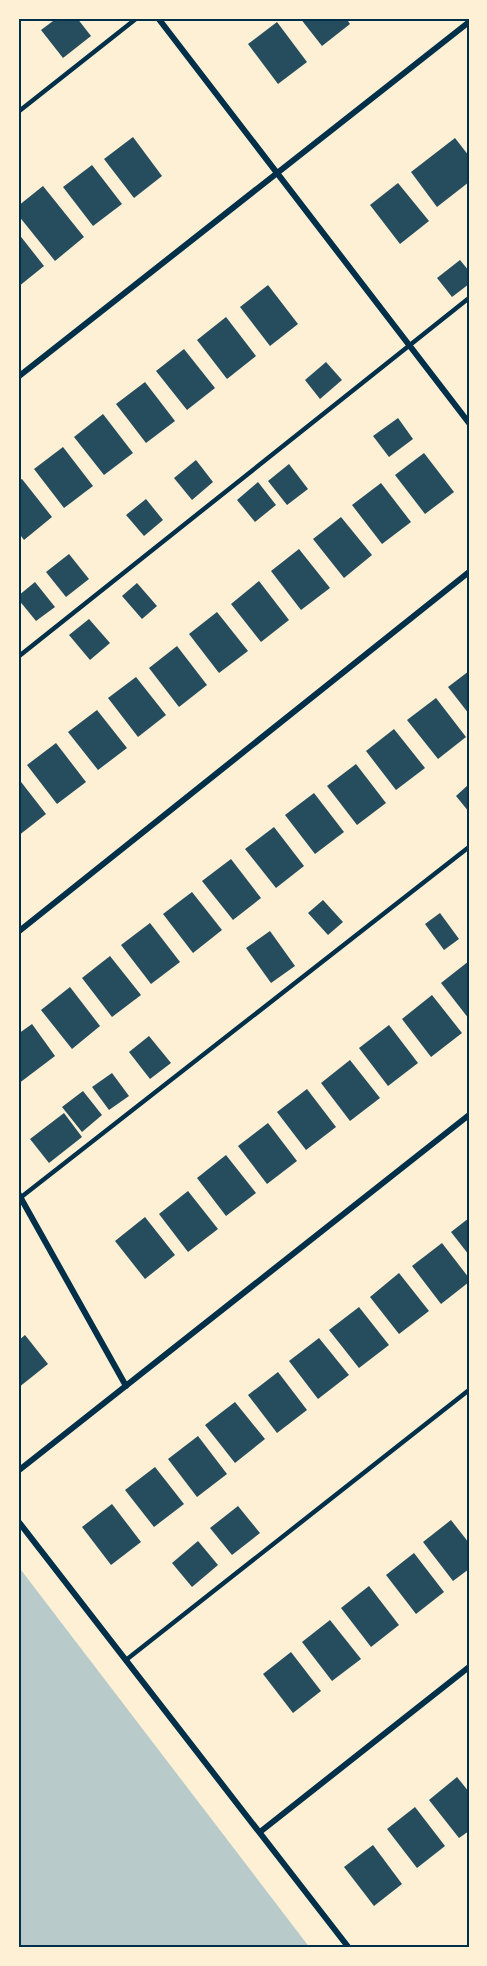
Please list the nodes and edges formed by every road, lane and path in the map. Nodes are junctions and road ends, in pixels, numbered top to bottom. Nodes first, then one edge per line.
1 (137, 18) edge
2 (158, 18) edge
3 (469, 22) edge
4 (18, 112) edge
5 (277, 172) junction
6 (469, 298) edge
7 (409, 345) junction
8 (18, 377) edge
9 (469, 423) edge
10 (469, 572) edge
11 (18, 657) edge
12 (469, 847) edge
13 (18, 932) edge
14 (469, 1114) edge
15 (19, 1196) edge
16 (126, 1386) junction
17 (469, 1390) edge
18 (18, 1472) edge
19 (18, 1521) edge
20 (126, 1660) junction
21 (469, 1667) edge
22 (260, 1832) junction
23 (349, 1948) edge

1 - 4 lane
2 - 5 street
3 - 5 street
5 - 7 street
5 - 8 street
6 - 7 lane
7 - 9 street
7 - 11 lane
10 - 13 street
12 - 15 lane
14 - 16 street
15 - 16 street
16 - 18 street
17 - 20 lane
19 - 20 street
20 - 22 street
21 - 22 street
22 - 23 street

